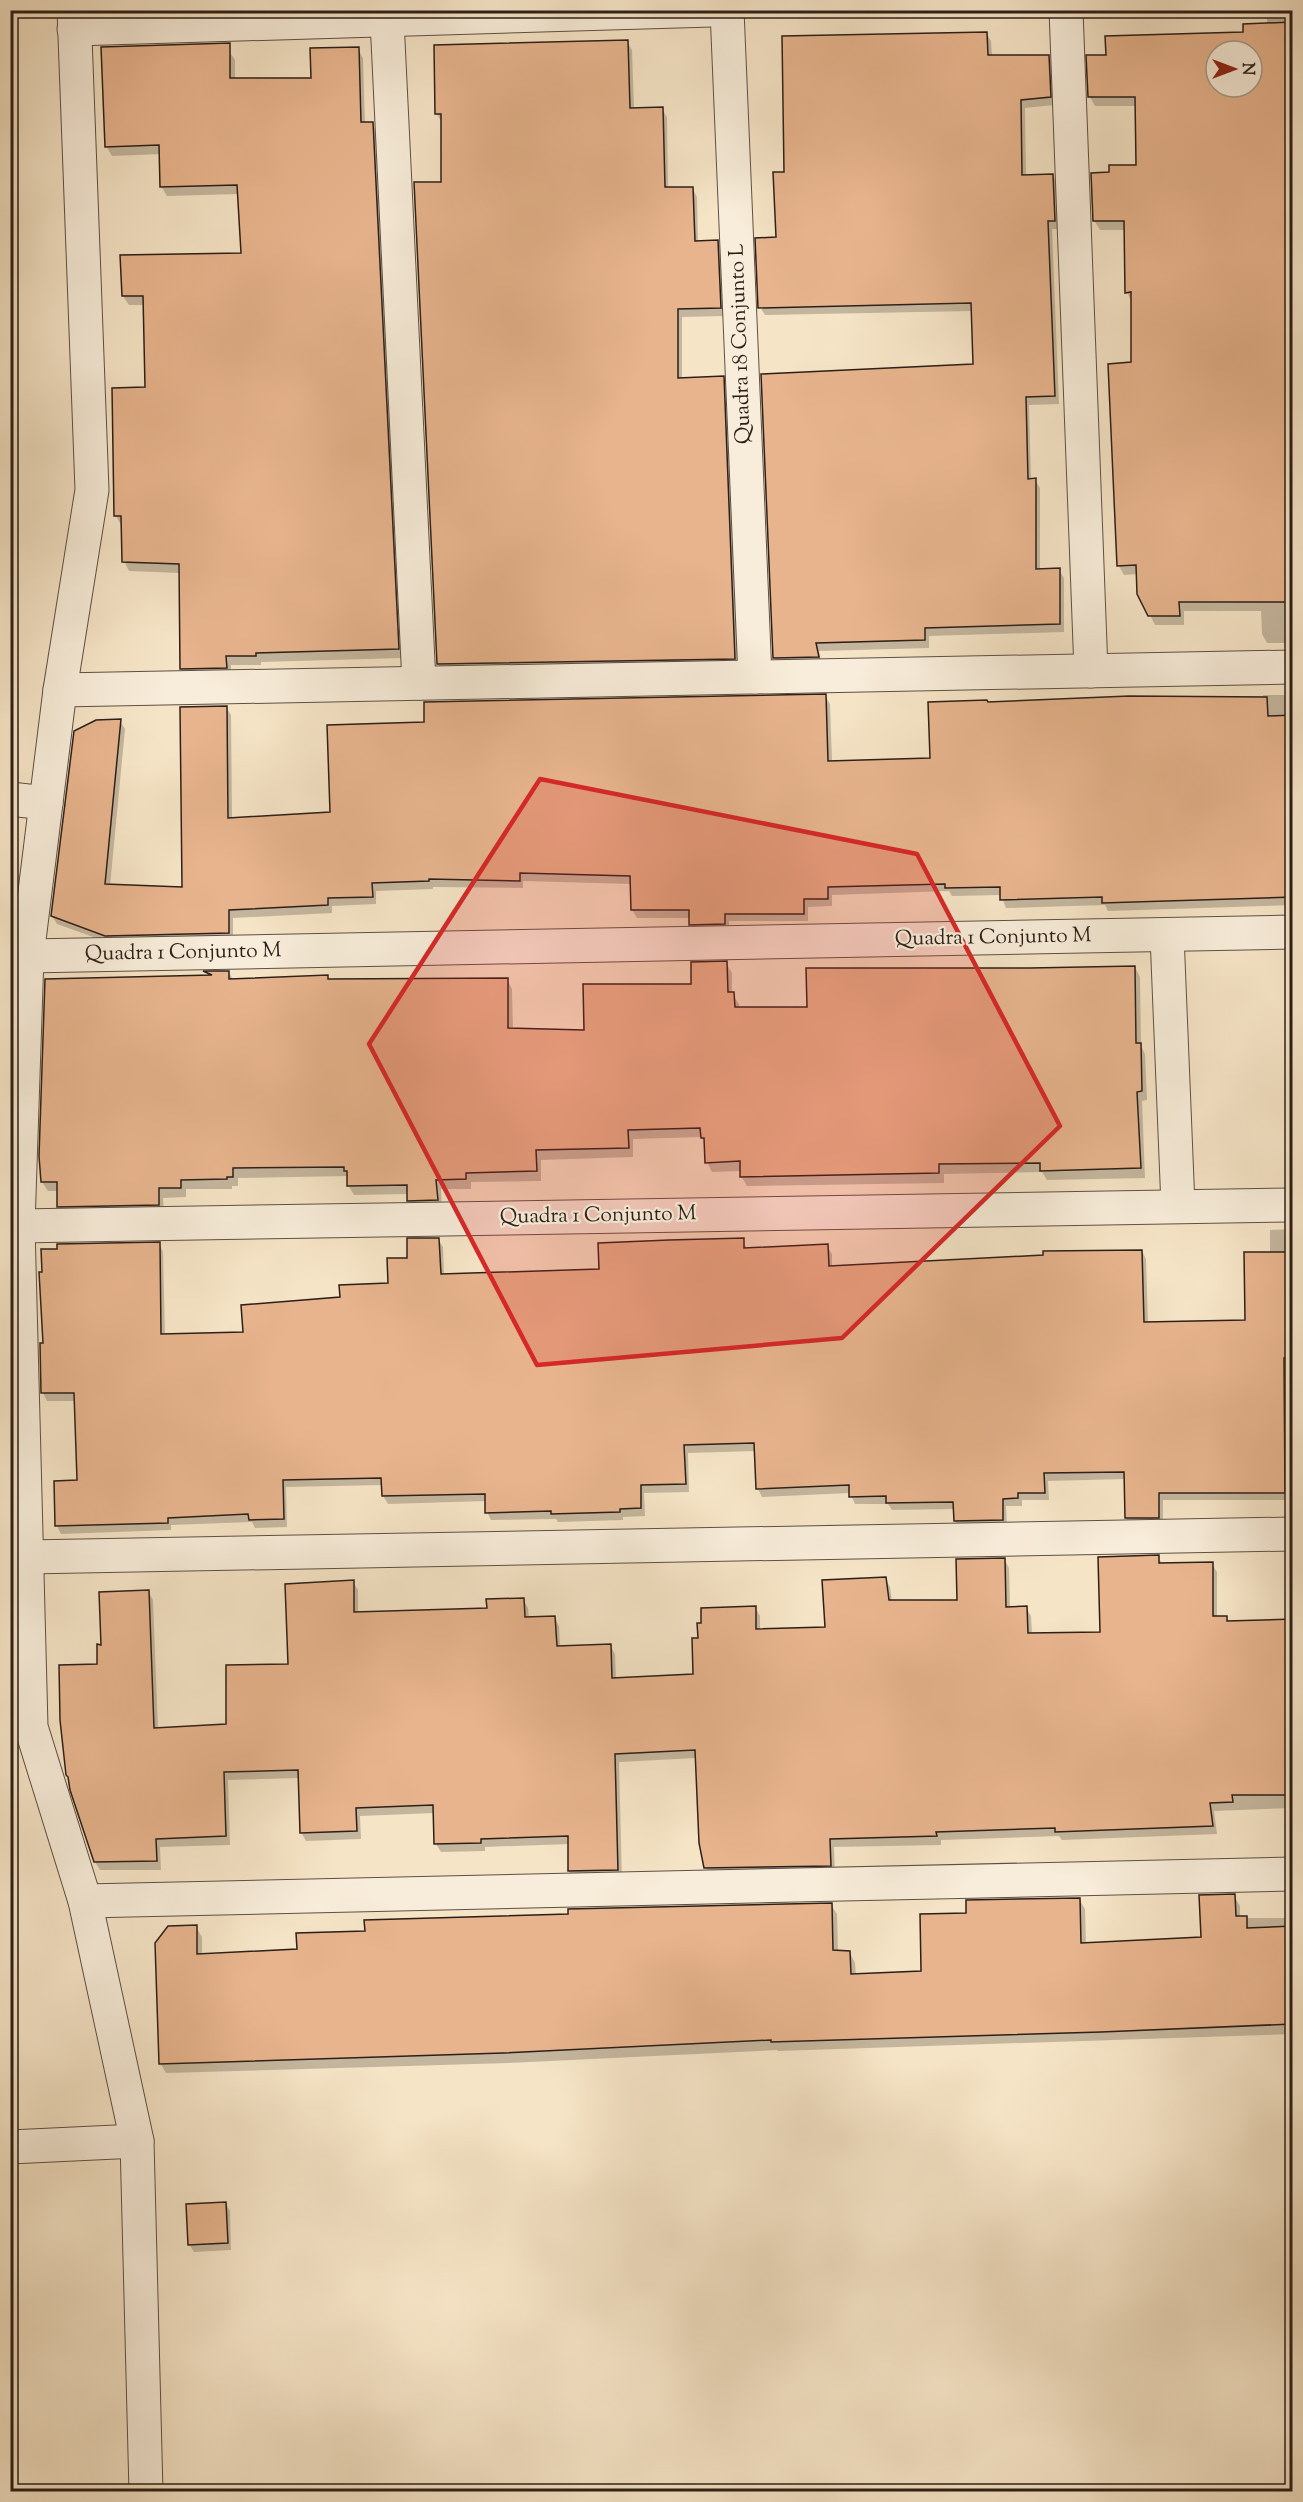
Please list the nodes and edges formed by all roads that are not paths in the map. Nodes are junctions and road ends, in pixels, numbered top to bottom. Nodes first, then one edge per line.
1 (712, 10) edge
2 (727, 10) edge
3 (1066, 10) edge
4 (546, 13) edge
5 (74, 20) edge
6 (387, 20) junction
7 (1293, 667) edge
8 (1091, 671) junction
9 (756, 676) junction
10 (419, 683) junction
11 (60, 690) junction
12 (10, 799) edge
13 (46, 803) junction
14 (1293, 932) edge
15 (1167, 935) junction
16 (27, 956) junction
17 (1293, 1205) edge
18 (1178, 1206) junction
19 (18, 1226) junction
20 (1293, 1534) edge
21 (27, 1557) junction
22 (1293, 1874) edge
23 (85, 1901) junction
24 (137, 2141) junction
25 (10, 2147) edge
26 (146, 2492) edge

1 - 4 street
2 - 9 street, Quadra 18 Conjunto L
3 - 8 street
4 - 6 street
5 - 6 street
5 - 11 street
6 - 10 street
7 - 8 street
8 - 9 street
9 - 10 street
10 - 11 street
11 - 13 street
12 - 13 street
13 - 16 street
14 - 15 street, Quadra 1 Conjunto M
15 - 16 street, Quadra 1 Conjunto M
15 - 18 street
16 - 19 street
17 - 18 street, Quadra 1 Conjunto M
18 - 19 street, Quadra 1 Conjunto M
19 - 21 street
20 - 21 street
21 - 23 street
22 - 23 street
23 - 24 street
24 - 25 street
24 - 26 street

